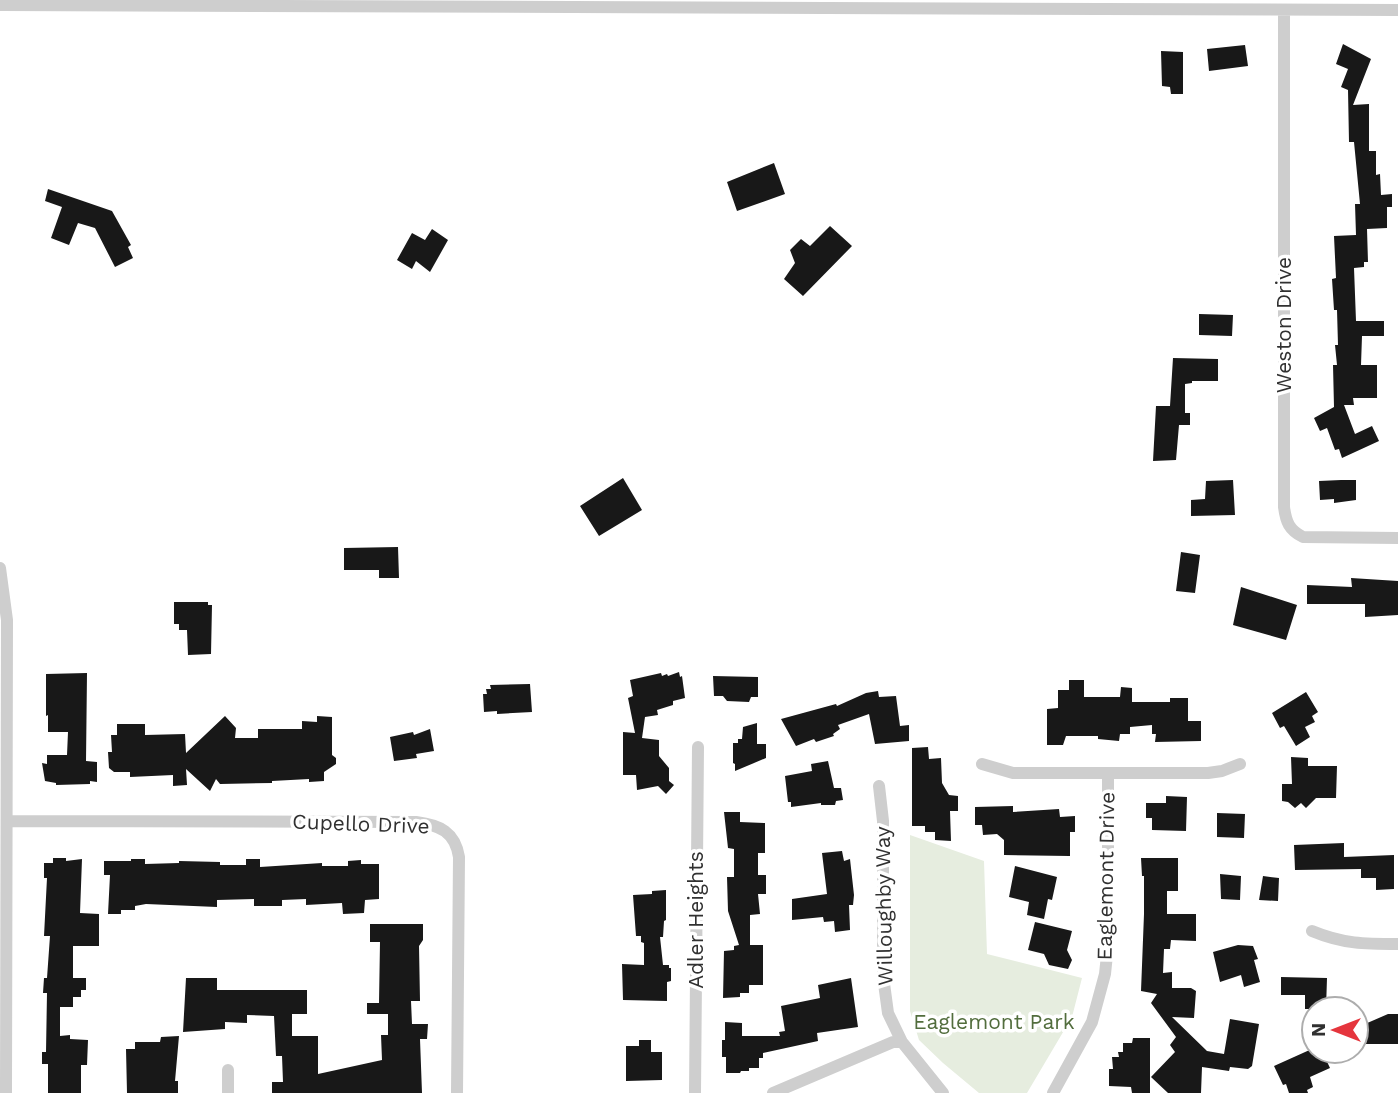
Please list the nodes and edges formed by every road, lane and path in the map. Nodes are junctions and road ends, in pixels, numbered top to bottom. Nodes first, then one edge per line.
1 (1240, 4) edge
2 (0, 5) edge
3 (1284, 10) junction
4 (1398, 10) edge
5 (1398, 538) edge
6 (0, 568) edge
7 (698, 747) dead end
8 (982, 764) dead end
9 (1240, 764) dead end
10 (1108, 774) junction
11 (879, 786) dead end
12 (8, 821) junction
13 (1312, 931) dead end
14 (1398, 944) edge
15 (3, 1032) edge
16 (902, 1042) junction
17 (228, 1070) dead end
18 (6, 1093) edge
19 (228, 1093) edge
20 (457, 1093) edge
21 (695, 1093) edge
22 (773, 1093) edge
23 (943, 1093) edge
24 (1053, 1093) edge

1 - 2 street
1 - 3 street
3 - 4 street
3 - 5 street, Weston Drive
6 - 12 street
7 - 21 street, Adler Heights
8 - 10 street
9 - 10 street
10 - 24 street, Eaglemont Drive
11 - 16 street, Willoughby Way
12 - 15 street
12 - 20 street, Cupello Drive
13 - 14 street
15 - 18 street
16 - 22 street
16 - 23 street, Willoughby Way
17 - 19 street

